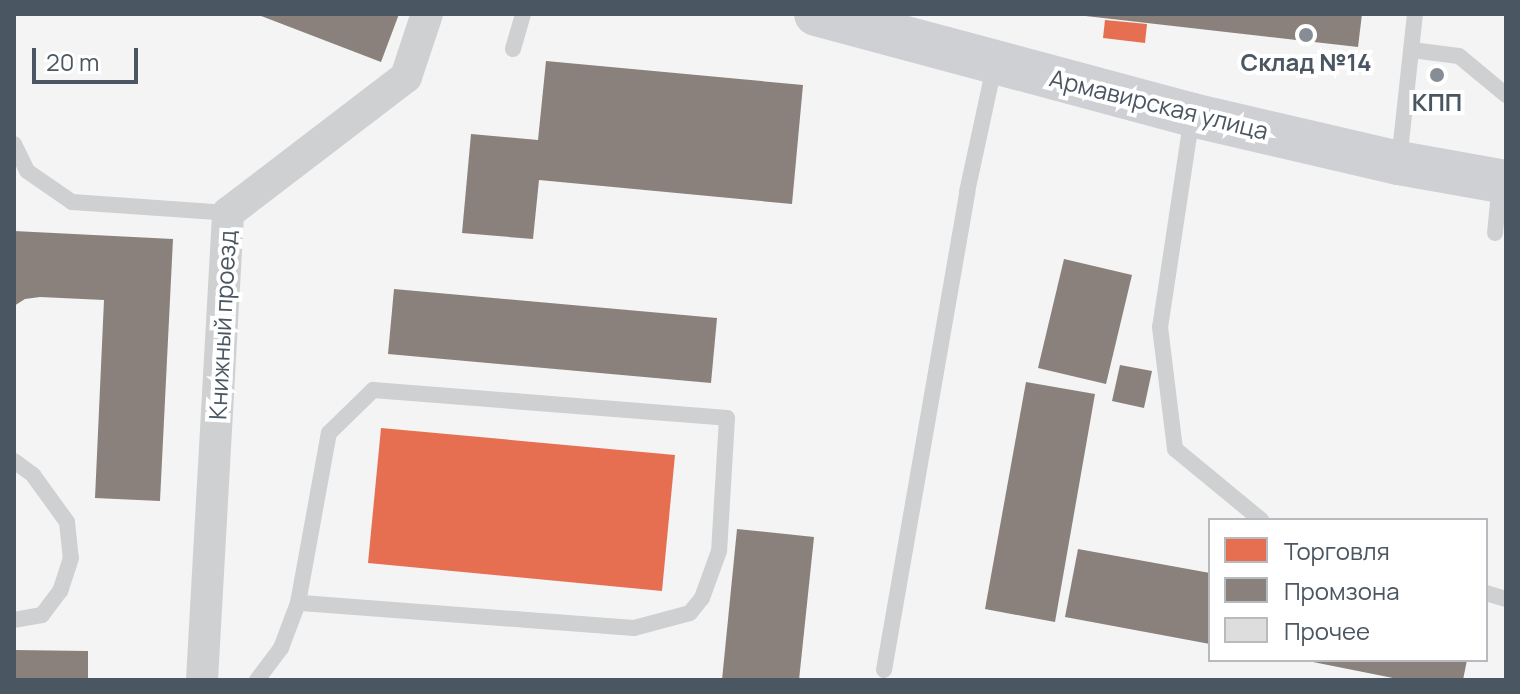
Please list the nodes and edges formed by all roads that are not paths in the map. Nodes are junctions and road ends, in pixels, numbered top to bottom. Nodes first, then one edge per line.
1 (427, 14) edge
2 (523, 14) edge
3 (816, 14) edge
4 (1415, 14) edge
5 (513, 49) dead end
6 (1412, 50) junction
7 (995, 61) junction
8 (1506, 95) edge
9 (1192, 115) junction
10 (14, 144) edge
11 (1399, 163) junction
12 (1503, 182) edge
13 (228, 213) junction
14 (1495, 233) dead end
15 (14, 461) edge
16 (1259, 518) edge
17 (298, 603) junction
18 (14, 620) edge
19 (884, 670) dead end
20 (202, 680) edge
21 (257, 680) edge

1 - 13 street, Книжный проезд
2 - 5 lane
3 - 7 main road, Армавирская улица
4 - 6 lane
6 - 8 lane
6 - 11 lane
7 - 9 main road, Армавирская улица
7 - 19 lane
9 - 11 main road, Армавирская улица
9 - 16 lane
10 - 13 lane
11 - 12 main road, Армавирская улица
12 - 14 lane
13 - 20 street, Книжный проезд
15 - 18 lane
17 - 17 lane
17 - 21 lane

